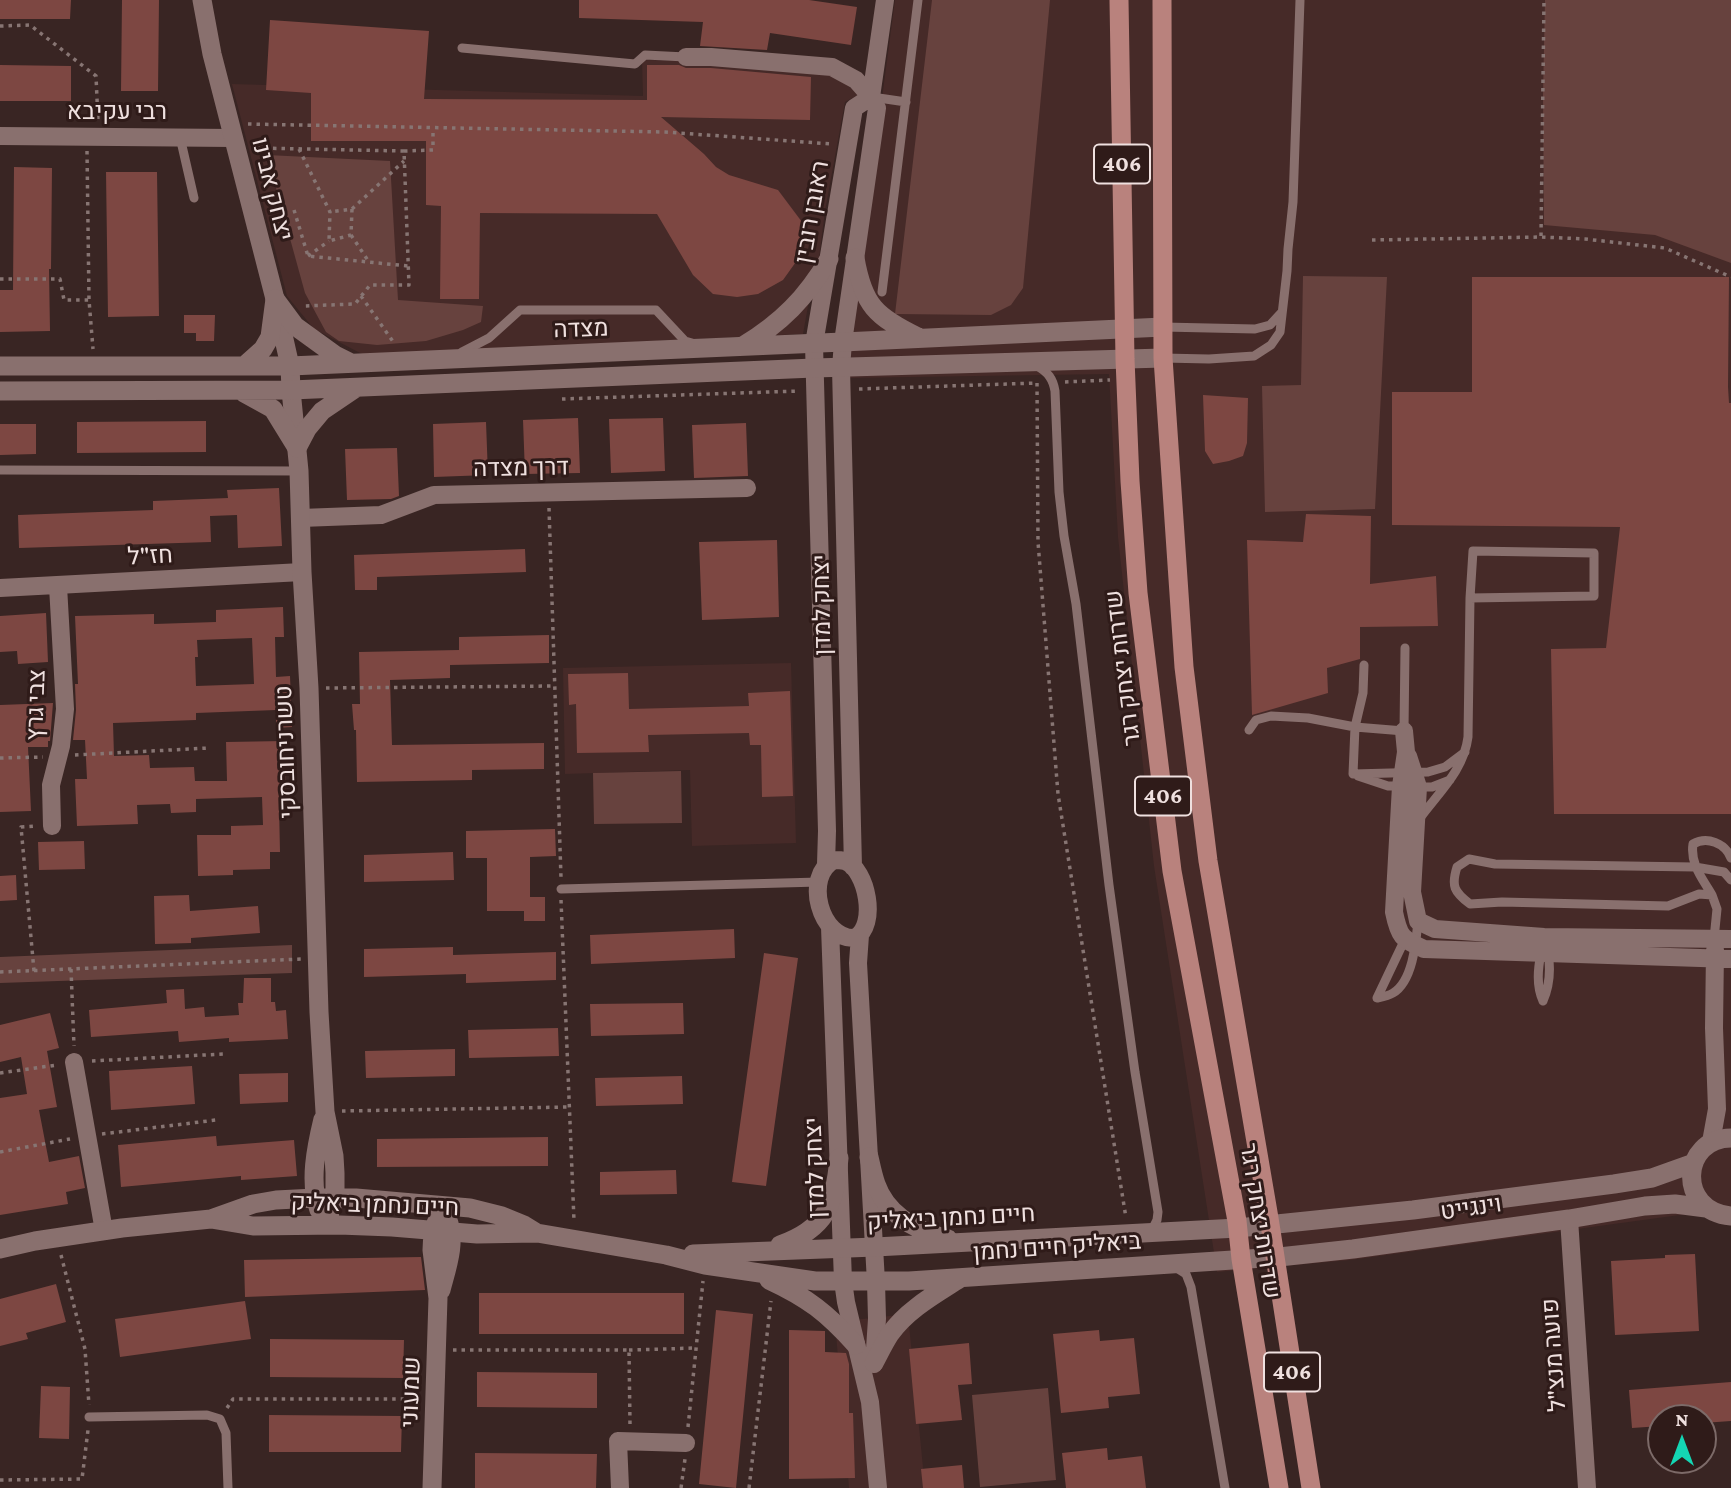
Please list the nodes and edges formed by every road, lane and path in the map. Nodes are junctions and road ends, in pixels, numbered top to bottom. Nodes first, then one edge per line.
1 (202, 0) edge
2 (885, 0) edge
3 (918, 0) edge
4 (1119, 0) edge
5 (1162, 0) edge
6 (1300, 0) edge
7 (1544, 0) edge
8 (0, 26) edge
9 (462, 48) dead end
10 (686, 57) joint
11 (871, 97) junction
12 (906, 102) junction
13 (433, 128) junction
14 (0, 136) edge
15 (233, 136) junction
16 (93, 137) junction
17 (180, 137) junction
18 (848, 145) junction
19 (299, 149) junction
20 (404, 151) junction
21 (404, 161) junction
22 (194, 198) dead end
23 (352, 209) junction
24 (294, 210) dead end
25 (330, 212) junction
26 (351, 234) junction
27 (1541, 237) junction
28 (1372, 240) dead end
29 (329, 241) junction
30 (308, 256) junction
31 (829, 258) junction
32 (855, 258) junction
33 (369, 262) junction
34 (409, 266) junction
35 (1731, 277) edge
36 (0, 279) edge
37 (882, 292) dead end
38 (361, 296) junction
39 (89, 300) junction
40 (278, 303) junction
41 (1283, 311) junction
42 (1163, 327) junction
43 (1124, 329) junction
44 (922, 338) junction
45 (843, 342) junction
46 (814, 344) junction
47 (743, 346) junction
48 (704, 348) junction
49 (1163, 358) junction
50 (441, 359) junction
51 (1125, 359) junction
52 (406, 361) junction
53 (1029, 362) junction
54 (351, 363) junction
55 (0, 366) edge
56 (95, 366) junction
57 (244, 366) junction
58 (290, 366) junction
59 (814, 368) junction
60 (841, 368) junction
61 (1116, 380) dead end
62 (1054, 382) junction
63 (1037, 383) junction
64 (357, 388) junction
65 (291, 390) junction
66 (842, 390) junction
67 (0, 391) edge
68 (241, 391) junction
69 (815, 391) junction
70 (551, 399) dead end
71 (297, 448) junction
72 (0, 470) edge
73 (299, 471) junction
74 (747, 488) dead end
75 (549, 492) junction
76 (300, 518) junction
77 (302, 572) junction
78 (58, 586) junction
79 (0, 588) edge
80 (1469, 598) junction
81 (1405, 648) dead end
82 (1364, 665) dead end
83 (555, 686) junction
84 (309, 688) junction
85 (1355, 727) junction
86 (1249, 730) dead end
87 (1404, 731) junction
88 (209, 748) dead end
89 (1467, 751) junction
90 (58, 756) junction
91 (0, 758) edge
92 (1353, 774) junction
93 (1409, 779) junction
94 (1450, 780) junction
95 (1416, 823) junction
96 (52, 825) joint
97 (1731, 858) edge
98 (826, 864) junction
99 (853, 867) junction
100 (1695, 867) junction
101 (1731, 880) edge
102 (819, 881) junction
103 (561, 889) junction
104 (1712, 895) junction
105 (1418, 921) junction
106 (830, 927) junction
107 (860, 936) junction
108 (1722, 939) edge
109 (1410, 942) junction
110 (1545, 948) junction
111 (317, 958) junction
112 (1723, 959) edge
113 (71, 969) junction
114 (34, 971) junction
115 (0, 972) edge
116 (223, 1054) dead end
117 (74, 1062) junction
118 (0, 1073) edge
119 (570, 1107) junction
120 (326, 1112) junction
121 (216, 1120) dead end
122 (87, 1136) junction
123 (1731, 1138) edge
124 (1711, 1142) junction
125 (0, 1152) edge
126 (869, 1157) junction
127 (839, 1158) junction
128 (1694, 1163) junction
129 (315, 1198) junction
130 (335, 1198) junction
131 (444, 1206) junction
132 (1706, 1208) junction
133 (1731, 1216) edge
134 (211, 1219) junction
135 (1569, 1219) junction
136 (1269, 1223) junction
137 (325, 1225) junction
138 (1238, 1227) junction
139 (104, 1231) junction
140 (442, 1231) junction
141 (537, 1233) junction
142 (1137, 1233) junction
143 (56, 1238) junction
144 (575, 1239) junction
145 (963, 1242) junction
146 (842, 1247) junction
147 (875, 1247) junction
148 (0, 1249) edge
149 (763, 1251) junction
150 (666, 1255) junction
151 (1274, 1257) junction
152 (1241, 1259) junction
153 (1167, 1264) junction
154 (705, 1265) junction
155 (752, 1272) junction
156 (962, 1278) junction
157 (843, 1281) junction
158 (774, 1282) junction
159 (876, 1282) junction
160 (856, 1345) junction
161 (696, 1348) junction
162 (437, 1350) junction
163 (629, 1350) junction
164 (874, 1363) junction
165 (435, 1399) junction
166 (870, 1402) junction
167 (89, 1418) junction
168 (220, 1419) junction
169 (630, 1441) junction
170 (686, 1443) junction
171 (0, 1480) edge
172 (228, 1488) edge
173 (432, 1488) edge
174 (620, 1488) edge
175 (681, 1488) edge
176 (750, 1488) edge
177 (878, 1488) edge
178 (1225, 1488) edge
179 (1279, 1488) edge
180 (1311, 1488) edge
181 (1587, 1488) edge

1 - 15 street, יצחק אבינו
2 - 11 street, ראובן רובין
3 - 12 lane
4 - 43 main road, שדרות יצחק רגר / 406
5 - 42 main road, שדרות יצחק רגר / 406
6 - 41 lane
7 - 27 path
8 - 16 path
9 - 10 lane
10 - 11 street
11 - 12 lane
11 - 18 street, ראובן רובין
11 - 32 street, ראובן רובין
12 - 37 lane
13 - 15 path
13 - 18 path
13 - 20 path
14 - 16 street, רבי עקיבא
15 - 17 street, רבי עקיבא
15 - 19 path
15 - 40 street, יצחק אבינו
16 - 17 street, רבי עקיבא
16 - 39 path
17 - 22 lane
18 - 31 street, ראובן רובין
19 - 20 path
19 - 25 path
20 - 21 path
21 - 23 path
21 - 34 path
23 - 25 path
23 - 26 path
24 - 30 path
25 - 29 path
26 - 29 path
26 - 33 path
27 - 28 path
27 - 35 path
29 - 30 path
30 - 33 path
31 - 46 street, ראובן רובין
31 - 47 street
32 - 44 street
32 - 45 street, ראובן רובין
33 - 34 path
34 - 38 path
36 - 39 path
38 - 40 path
38 - 52 path
39 - 56 path
40 - 54 street
40 - 57 street
40 - 58 street, יצחק אבינו
41 - 42 lane
41 - 49 lane
42 - 43 street, מצדה
42 - 49 main road, שדרות יצחק רגר / 406
43 - 44 street, מצדה
43 - 51 main road, שדרות יצחק רגר / 406
44 - 45 street, מצדה
45 - 46 street, מצדה
45 - 60 street, יצחק למדן
46 - 47 street, מצדה
46 - 59 street, יצחק למדן
47 - 48 street, מצדה
48 - 50 street, מצדה
48 - 50 lane
49 - 51 street, מצדה
49 - 136 main road, שדרות יצחק רגר / 406
50 - 52 street, מצדה
51 - 53 street, מצדה
51 - 138 main road, שדרות יצחק רגר / 406
52 - 54 street, מצדה
53 - 60 street, מצדה
53 - 62 lane
54 - 58 street, מצדה
55 - 56 street, מצדה
56 - 57 street, מצדה
57 - 58 street, מצדה
58 - 65 street, יצחק אבינו
59 - 60 street, מצדה
59 - 64 street, מצדה
59 - 69 street, יצחק למדן
60 - 66 street, יצחק למדן
61 - 62 path
62 - 63 path
62 - 142 lane
63 - 66 path
63 - 142 path
64 - 65 street, מצדה
64 - 71 street
65 - 68 street, מצדה
65 - 71 street, טשרניחובסקי
66 - 99 street, יצחק למדן
67 - 68 street, מצדה
68 - 71 street
69 - 70 path
69 - 98 street, יצחק למדן
71 - 73 street, טשרניחובסקי
72 - 73 lane
73 - 76 street, טשרניחובסקי
74 - 75 street, דרך מצדה
75 - 76 street, דרך מצדה
75 - 83 path
76 - 77 street, טשרניחובסקי
77 - 78 street, חז"ל
77 - 84 street, טשרניחובסקי
78 - 79 street, חז"ל
78 - 90 street, צבי גרץ
80 - 80 lane
80 - 89 lane
81 - 87 lane
82 - 85 lane
83 - 84 path
83 - 103 path
84 - 111 street, טשרניחובסקי
85 - 86 lane
85 - 87 lane
85 - 92 lane
87 - 93 street
88 - 90 path
89 - 93 lane
89 - 94 lane
90 - 91 path
90 - 96 street, צבי גרץ
92 - 93 lane
92 - 93 lane
93 - 94 lane
93 - 95 street
93 - 109 street
94 - 95 lane
95 - 105 street
96 - 114 path
97 - 100 lane
98 - 99 street
98 - 102 street
99 - 107 street
100 - 101 lane
100 - 104 lane
100 - 104 lane
102 - 103 lane
102 - 106 street
103 - 119 path
104 - 108 lane
105 - 109 lane
105 - 110 street
106 - 107 street
106 - 127 street, יצחק למדן
107 - 126 street
108 - 110 street
108 - 112 street
109 - 109 lane
109 - 110 street
110 - 112 street
111 - 113 path
111 - 120 street, טשרניחובסקי
112 - 124 street
113 - 114 path
113 - 117 path
114 - 115 path
116 - 117 path
117 - 118 path
117 - 122 street
119 - 120 path
119 - 144 path
120 - 129 street, טשרניחובסקי
120 - 130 street, טשרניחובסקי
121 - 122 path
122 - 125 path
122 - 139 street
123 - 124 street
124 - 128 street
126 - 145 street
126 - 147 street
127 - 146 street, יצחק למדן
127 - 149 street
128 - 132 street
128 - 136 street, וינגייט
129 - 130 street, חיים נחמן ביאליק
129 - 134 street, חיים נחמן ביאליק
129 - 137 street, טשרניחובסקי
130 - 131 street, חיים נחמן ביאליק
130 - 137 street, טשרניחובסקי
131 - 140 street, שמעוני
131 - 141 street, חיים נחמן ביאליק
132 - 133 street, וינגייט
132 - 135 street, וינגייט
134 - 137 street, חיים נחמן ביאליק
134 - 139 street, חיים נחמן ביאליק
135 - 151 street, וינגייט
135 - 181 street, פועה מנצ"ל
136 - 138 street, וינגייט
136 - 151 main road, שדרות יצחק רגר / 406
137 - 140 street, חיים נחמן ביאליק
138 - 142 street, חיים נחמן ביאליק
138 - 152 main road, שדרות יצחק רגר / 406
139 - 143 street, חיים נחמן ביאליק
140 - 141 street, חיים נחמן ביאליק
140 - 162 street, שמעוני
141 - 144 street, חיים נחמן ביאליק
142 - 145 street, חיים נחמן ביאליק
143 - 148 street, חיים נחמן ביאליק
143 - 167 path
144 - 150 street, חיים נחמן ביאליק
145 - 147 street, חיים נחמן ביאליק
146 - 147 street, חיים נחמן ביאליק
146 - 149 street, חיים נחמן ביאליק
146 - 157 street, יצחק למדן
147 - 159 street
149 - 150 street, חיים נחמן ביאליק
150 - 154 street, חיים נחמן ביאליק
151 - 152 street, וינגייט
151 - 180 main road, שדרות יצחק רגר / 406
152 - 153 street, ביאליק חיים נחמן
152 - 179 main road, שדרות יצחק רגר / 406
153 - 156 street, ביאליק חיים נחמן
153 - 178 lane
154 - 155 street, חיים נחמן ביאליק
154 - 161 path
155 - 157 street, חיים נחמן ביאליק
155 - 158 street
156 - 159 street, ביאליק חיים נחמן
156 - 164 street
157 - 159 street, חיים נחמן ביאליק
157 - 160 street, יצחק למדן
158 - 160 street
158 - 176 path
159 - 164 street
160 - 166 street, יצחק למדן
161 - 163 path
161 - 170 path
162 - 163 path
162 - 165 street, שמעוני
163 - 169 path
164 - 166 street
165 - 168 path
165 - 173 street, שמעוני
166 - 177 street
167 - 168 lane
167 - 171 path
168 - 172 lane
169 - 170 street
169 - 174 street
170 - 175 path

